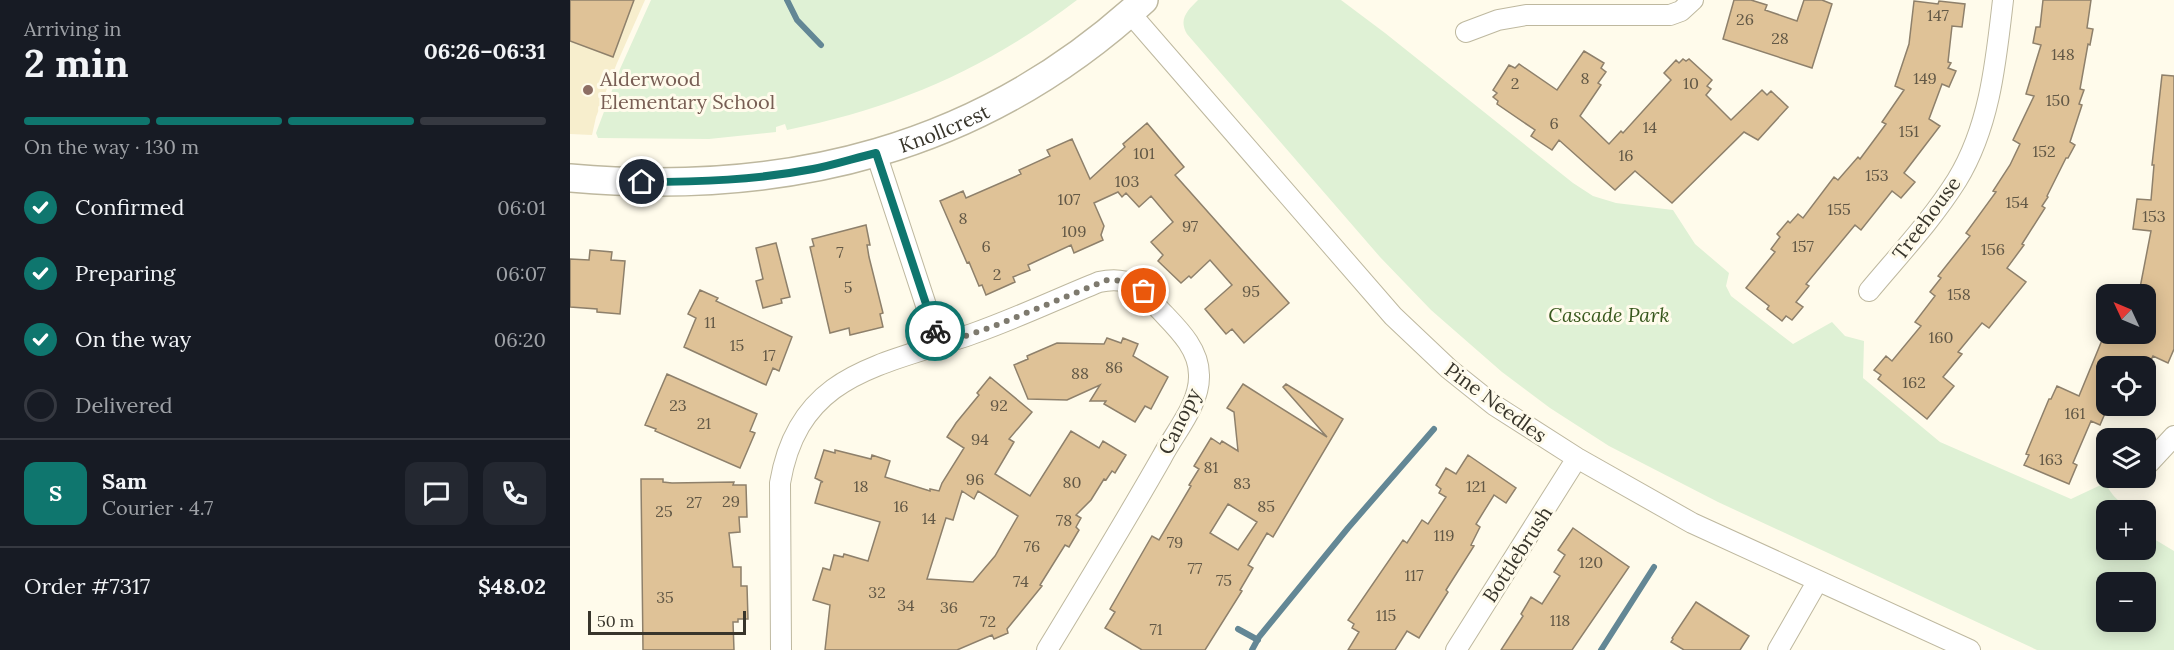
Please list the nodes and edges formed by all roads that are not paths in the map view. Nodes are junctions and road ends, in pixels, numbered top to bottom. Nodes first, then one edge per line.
1 (1693, 0) edge
2 (2003, 0) edge
3 (1137, 6) edge
4 (1466, 32) dead end
5 (876, 153) junction
6 (570, 178) edge
7 (1869, 291) dead end
8 (939, 345) junction
9 (2174, 436) edge
10 (2156, 455) edge
11 (1577, 458) junction
12 (1817, 582) junction
13 (781, 650) edge
14 (1047, 650) edge
15 (1456, 650) edge
16 (1778, 650) edge
17 (1970, 650) edge

1 - 4 street
2 - 7 street, Treehouse
3 - 5 street, Knollcrest
3 - 11 street, Pine Needles
5 - 6 street, Knollcrest
5 - 8 street
8 - 13 street, Canopy
8 - 14 street, Canopy
9 - 10 street
11 - 12 street, Pine Needles
11 - 15 street, Bottlebrush
12 - 16 street
12 - 17 street, Pine Needles

